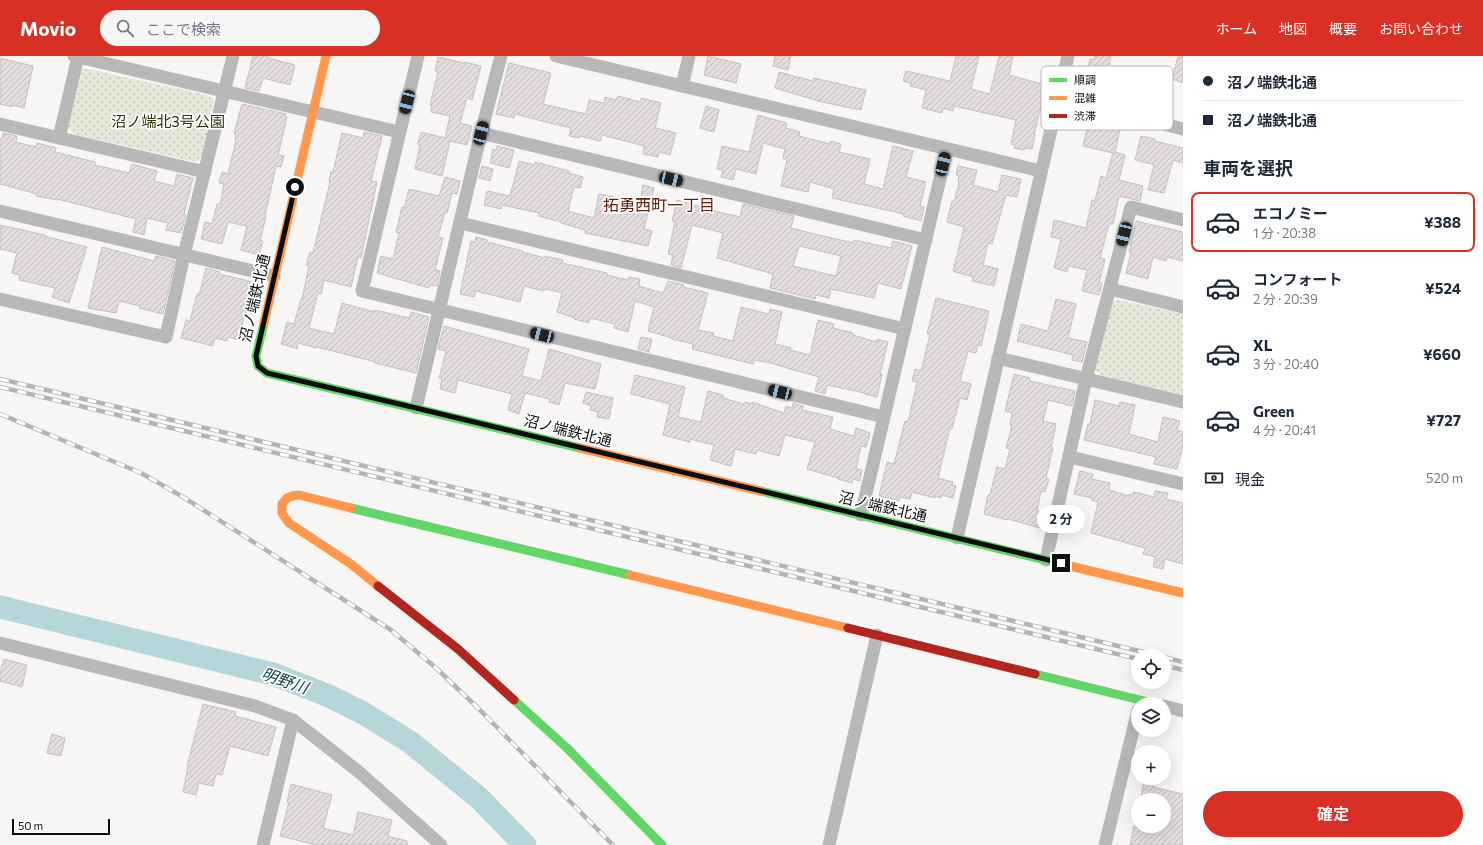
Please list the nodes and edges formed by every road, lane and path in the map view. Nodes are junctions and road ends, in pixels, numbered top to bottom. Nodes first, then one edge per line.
1 (233, 56) edge
2 (326, 56) edge
3 (418, 56) edge
4 (501, 56) edge
5 (556, 56) edge
6 (689, 56) edge
7 (1068, 56) edge
8 (76, 57) edge
9 (1066, 66) edge
10 (682, 86) junction
11 (224, 91) junction
12 (313, 112) junction
13 (0, 124) edge
14 (1173, 126) edge
15 (1183, 128) edge
16 (1051, 130) edge
17 (399, 132) junction
18 (481, 133) junction
19 (59, 138) junction
20 (947, 149) junction
21 (1041, 171) junction
22 (205, 172) junction
23 (0, 210) edge
24 (1183, 220) edge
25 (460, 223) junction
26 (926, 240) junction
27 (184, 255) junction
28 (274, 276) junction
29 (1110, 288) junction
30 (0, 299) edge
31 (1183, 307) edge
32 (439, 310) junction
33 (905, 329) junction
34 (998, 358) junction
35 (1086, 379) junction
36 (1183, 402) edge
37 (416, 408) junction
38 (884, 417) junction
39 (1070, 457) junction
40 (1183, 484) edge
41 (861, 515) junction
42 (957, 538) junction
43 (1046, 560) junction
44 (1183, 593) edge
45 (877, 635) junction
46 (0, 643) edge
47 (1131, 703) edge
48 (1171, 708) edge
49 (1183, 711) edge
50 (293, 720) junction
51 (1131, 737) edge
52 (263, 845) edge
53 (441, 845) edge
54 (662, 845) edge
55 (829, 845) edge
56 (1105, 845) edge

1 - 11 street
2 - 12 street, 沼ノ端鉄北通
3 - 17 street
4 - 18 street
5 - 10 street
6 - 10 street
7 - 9 street
8 - 11 street
8 - 19 street
10 - 20 street
11 - 12 street
11 - 22 street
12 - 17 street
12 - 28 street, 沼ノ端鉄北通
13 - 19 street
14 - 15 street
16 - 21 street
17 - 32 street
18 - 25 street
18 - 26 street
19 - 22 street
20 - 21 street
20 - 26 street
21 - 34 street
22 - 27 street
23 - 27 street
24 - 29 street
25 - 32 street
25 - 33 street
26 - 33 street
27 - 28 street
27 - 30 street
28 - 37 street, 沼ノ端鉄北通
29 - 31 street
29 - 35 street
32 - 37 street
32 - 38 street
33 - 38 street
34 - 35 street
34 - 42 street
35 - 36 street
35 - 39 street
37 - 41 street, 沼ノ端鉄北通
38 - 41 street
39 - 40 street
39 - 43 street
41 - 42 street, 沼ノ端鉄北通
42 - 43 street, 沼ノ端鉄北通
43 - 44 street, 沼ノ端鉄北通
45 - 47 street
45 - 54 street
45 - 55 street
46 - 50 street
48 - 49 street
50 - 52 street
50 - 53 street
51 - 56 street

